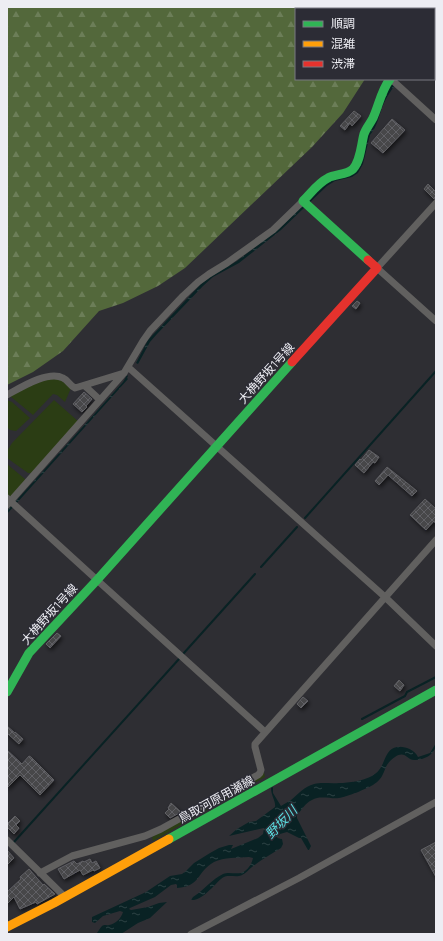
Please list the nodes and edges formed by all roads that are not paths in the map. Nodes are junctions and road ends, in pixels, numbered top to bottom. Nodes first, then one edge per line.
1 (390, 80) edge
2 (392, 80) edge
3 (436, 120) edge
4 (303, 201) junction
5 (436, 203) edge
6 (377, 268) junction
7 (436, 321) edge
8 (126, 370) junction
9 (85, 386) junction
10 (7, 395) edge
11 (100, 400) junction
12 (216, 447) junction
13 (8, 501) edge
14 (436, 540) edge
15 (96, 580) junction
16 (385, 598) junction
17 (436, 646) edge
18 (436, 690) edge
19 (7, 692) edge
20 (265, 732) junction
21 (436, 802) edge
22 (7, 840) edge
23 (40, 873) junction
24 (66, 897) junction
25 (7, 927) edge
26 (191, 934) edge

1 - 4 street
2 - 3 street
4 - 6 street
4 - 8 street
5 - 6 street
6 - 7 street
6 - 12 street, 大桷野坂1号線
8 - 9 street
8 - 11 street
8 - 12 street
9 - 10 street
9 - 11 street
11 - 13 street
12 - 15 street, 大桷野坂1号線
12 - 16 street
13 - 15 street
14 - 16 street
15 - 19 street, 大桷野坂1号線
15 - 20 street
16 - 17 street
16 - 20 street
18 - 24 street, 鳥取河原用瀬線
20 - 23 street
21 - 26 street
22 - 23 street
23 - 24 street
24 - 25 street, 鳥取河原用瀬線

